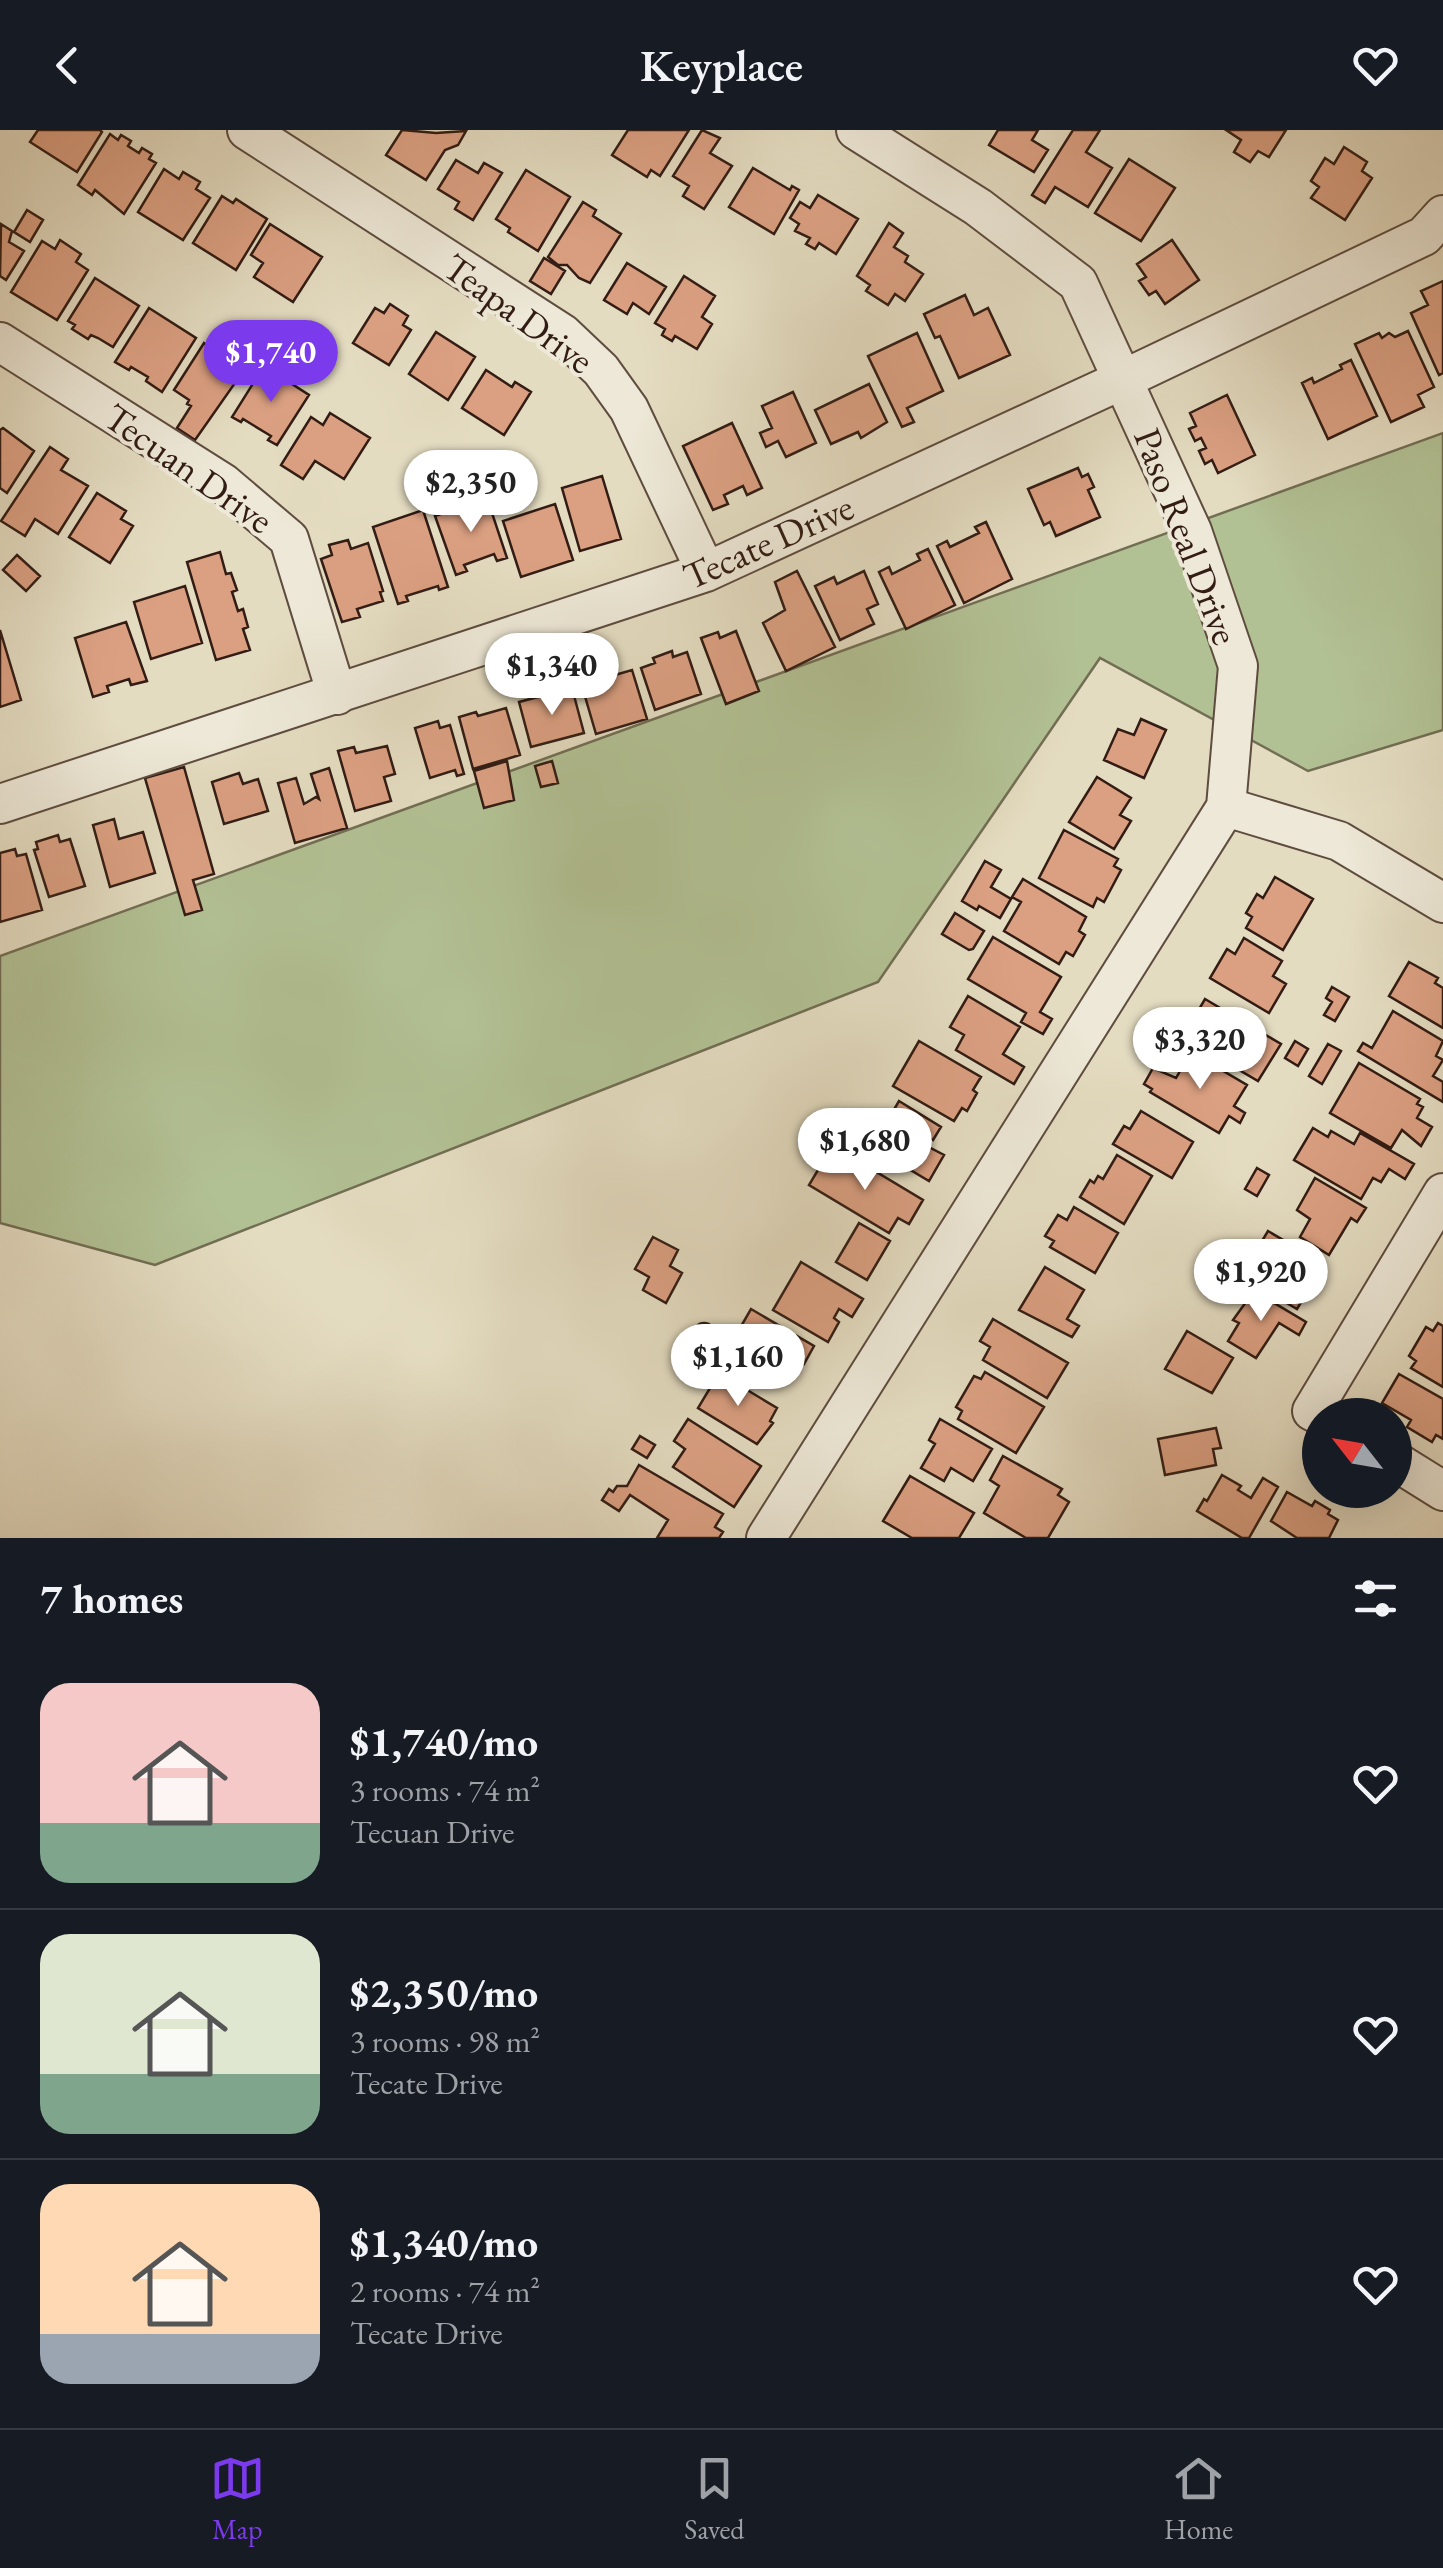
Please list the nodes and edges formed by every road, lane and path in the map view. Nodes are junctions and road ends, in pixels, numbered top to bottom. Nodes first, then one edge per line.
1 (247, 130) edge
2 (856, 130) edge
3 (1443, 215) edge
4 (0, 342) edge
5 (1124, 379) junction
6 (706, 572) junction
7 (336, 695) junction
8 (0, 804) edge
9 (1226, 806) junction
10 (1443, 903) edge
11 (1443, 1193) edge
12 (1319, 1398) edge
13 (1412, 1471) edge
14 (1443, 1490) edge
15 (766, 1538) edge

1 - 6 street, Teapa Drive
2 - 5 street, Paso Real Drive
3 - 5 street, Tecate Drive
4 - 7 street, Tecuan Drive
5 - 6 street, Tecate Drive
5 - 9 street, Paso Real Drive
6 - 7 street, Tecate Drive
7 - 8 street, Tecate Drive
9 - 10 street
9 - 15 street, Paso Real Drive
11 - 12 street
13 - 14 street

